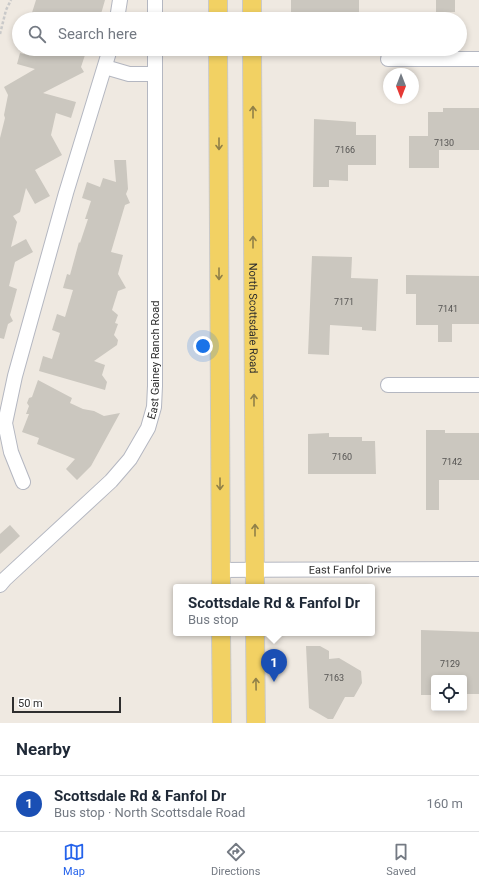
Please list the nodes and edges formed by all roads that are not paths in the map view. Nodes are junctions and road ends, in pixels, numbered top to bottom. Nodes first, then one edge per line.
1 (120, 0) edge
2 (154, 0) edge
3 (218, 0) edge
4 (252, 0) edge
5 (118, 12) edge
6 (155, 12) edge
7 (218, 12) edge
8 (252, 12) edge
9 (108, 56) edge
10 (155, 56) edge
11 (218, 56) edge
12 (252, 56) edge
13 (479, 58) edge
14 (388, 59) dead end
15 (104, 67) junction
16 (155, 74) junction
17 (388, 385) dead end
18 (479, 385) edge
19 (23, 482) dead end
20 (479, 569) edge
21 (221, 578) edge
22 (255, 578) edge
23 (0, 585) edge
24 (221, 636) edge
25 (256, 636) edge
26 (222, 723) edge
27 (256, 723) edge

1 - 5 street
2 - 6 street
3 - 7 main road
4 - 8 main road
9 - 15 street
10 - 16 street, East Gainey Ranch Road
11 -> 21 main road
22 -> 12 main road, North Scottsdale Road
13 - 14 street
15 - 16 street
15 - 19 street
16 - 23 street, East Gainey Ranch Road
17 - 18 street
20 - 22 street, East Fanfol Drive
21 - 22 street, East Fanfol Drive
24 - 26 main road
27 -> 25 main road

